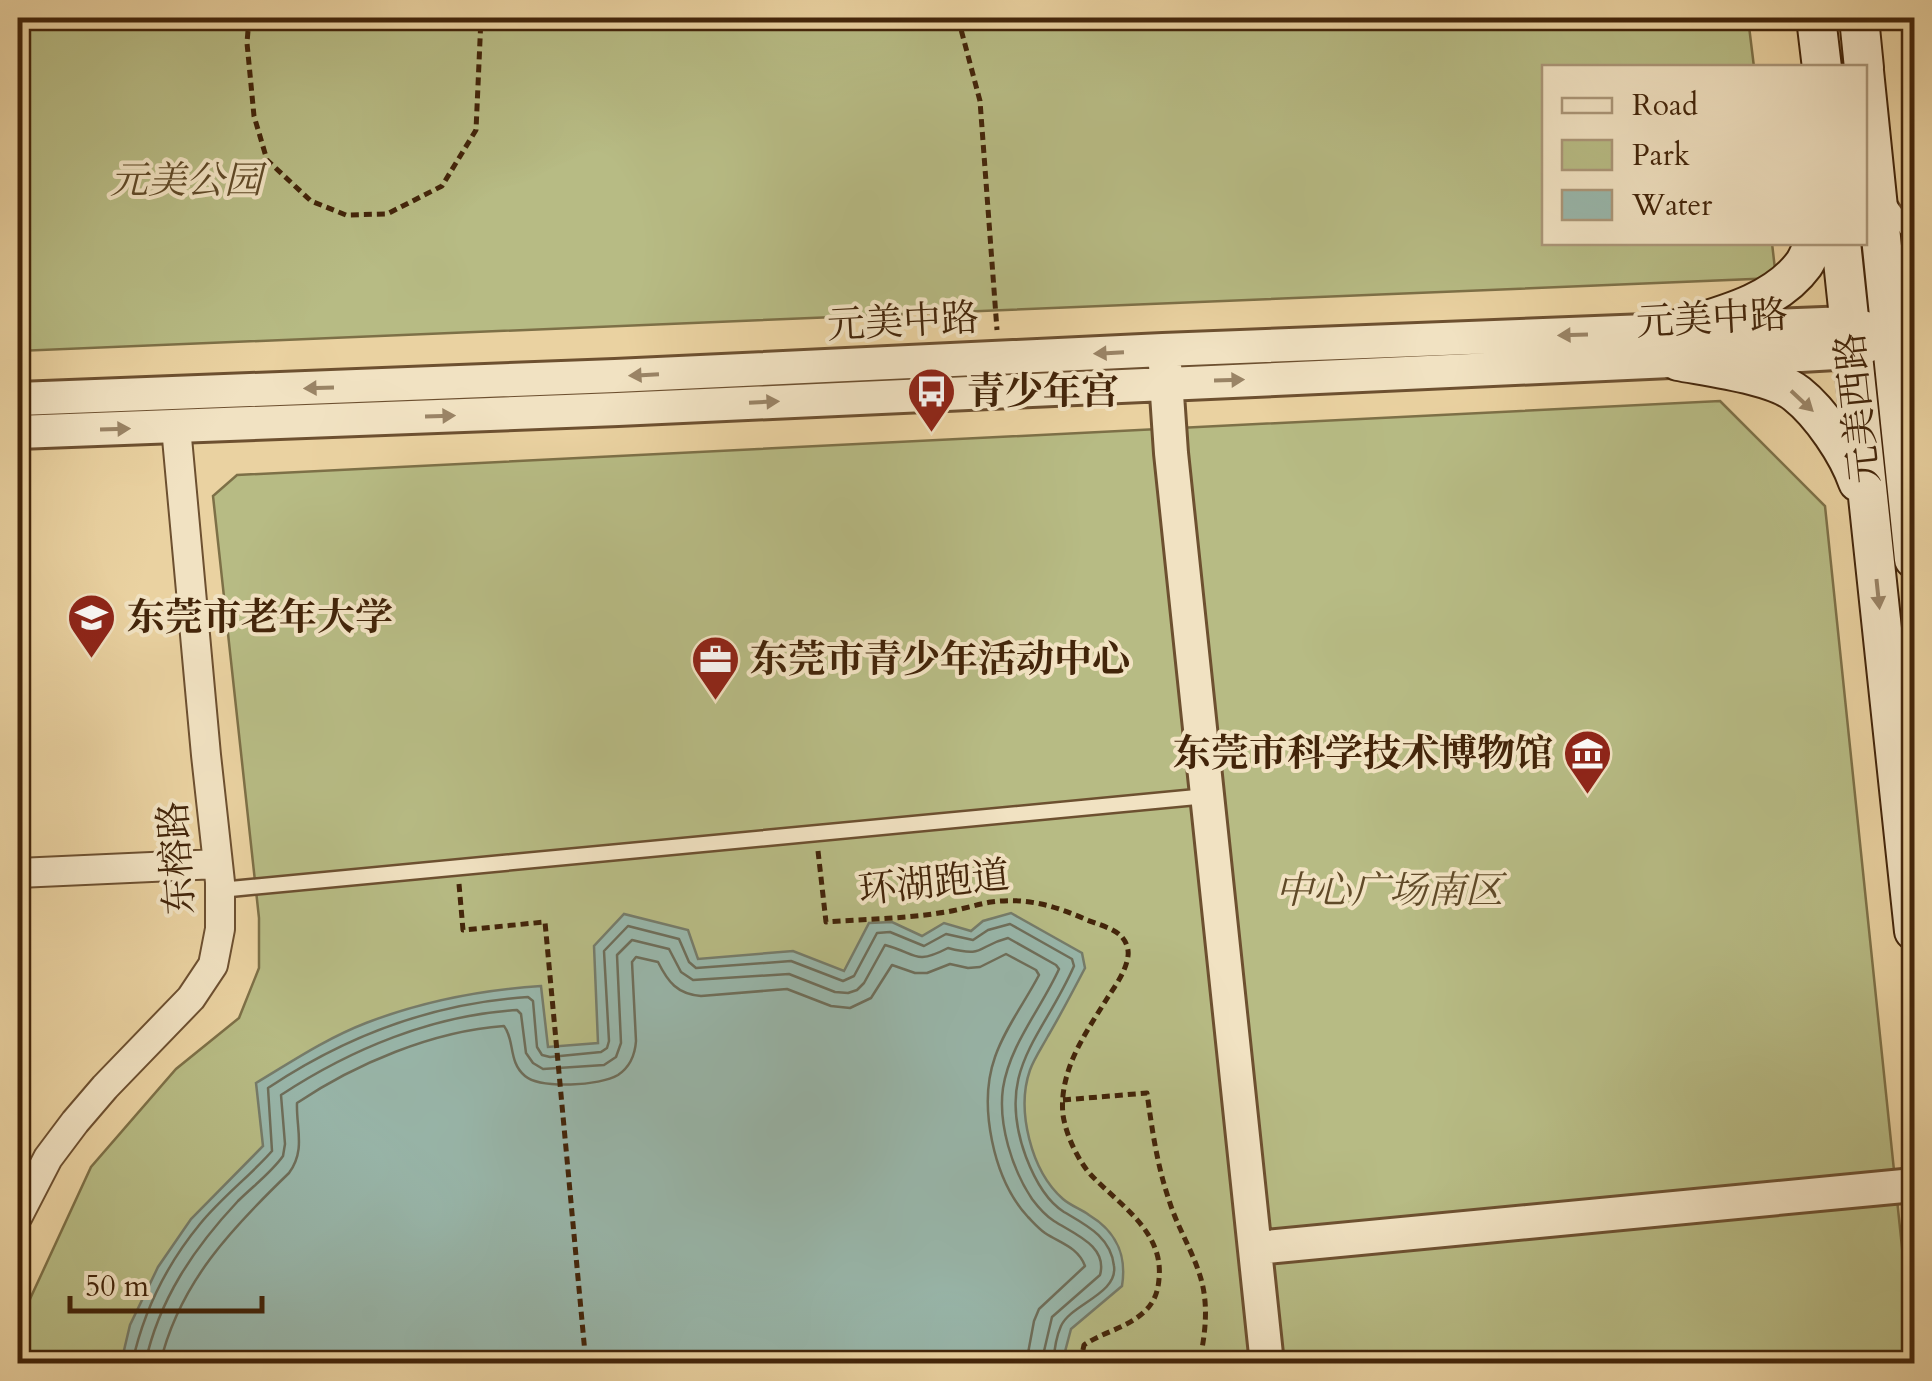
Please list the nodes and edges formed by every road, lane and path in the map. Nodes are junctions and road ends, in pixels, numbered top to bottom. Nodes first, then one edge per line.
1 (250, 18) edge
2 (480, 18) edge
3 (958, 18) edge
4 (1816, 18) edge
5 (1859, 18) edge
6 (1822, 65) edge
7 (1864, 65) edge
8 (1867, 98) edge
9 (1875, 173) junction
10 (1914, 240) edge
11 (1813, 245) edge
12 (1841, 245) edge
13 (1897, 336) junction
14 (1851, 337) junction
15 (1674, 346) junction
16 (998, 358) junction
17 (1165, 366) junction
18 (18, 399) edge
19 (176, 427) junction
20 (18, 432) edge
21 (1911, 473) edge
22 (1870, 517) junction
23 (1914, 560) edge
24 (1208, 796) junction
25 (816, 833) junction
26 (458, 868) junction
27 (18, 873) edge
28 (219, 877) junction
29 (1914, 931) edge
30 (1064, 1100) junction
31 (1914, 1185) edge
32 (18, 1216) edge
33 (1256, 1248) junction
34 (586, 1364) edge
35 (1080, 1364) edge
36 (1199, 1364) edge
37 (1267, 1364) edge

1 - 2 path
3 - 16 path
4 - 6 main road
5 - 7 main road, 元美西路
8 - 9 main road, 元美西路
9 - 10 lane
9 - 13 main road, 元美西路
11 - 15 main road
12 - 14 main road, 元美西路
13 - 14 street, 元美中路
13 - 21 main road, 元美西路
14 - 15 street, 元美中路
14 - 22 main road, 元美西路
15 - 17 street, 元美中路
15 -> 22 main road
17 -> 16 street, 元美中路
16 -> 18 street, 元美中路
19 -> 17 street, 元美中路
17 - 24 street
20 -> 19 street, 元美中路
19 - 28 street, 东榕路
21 - 23 main road, 元美西路
22 -> 29 main road, 元美西路
24 - 25 lane
24 - 33 street
25 - 26 lane
25 - 30 path, 环湖跑道
26 - 28 lane
26 - 34 path
27 - 28 street
28 - 32 street, 东榕路
30 - 35 path, 环湖跑道
30 - 36 path
31 - 33 street
33 - 37 street

